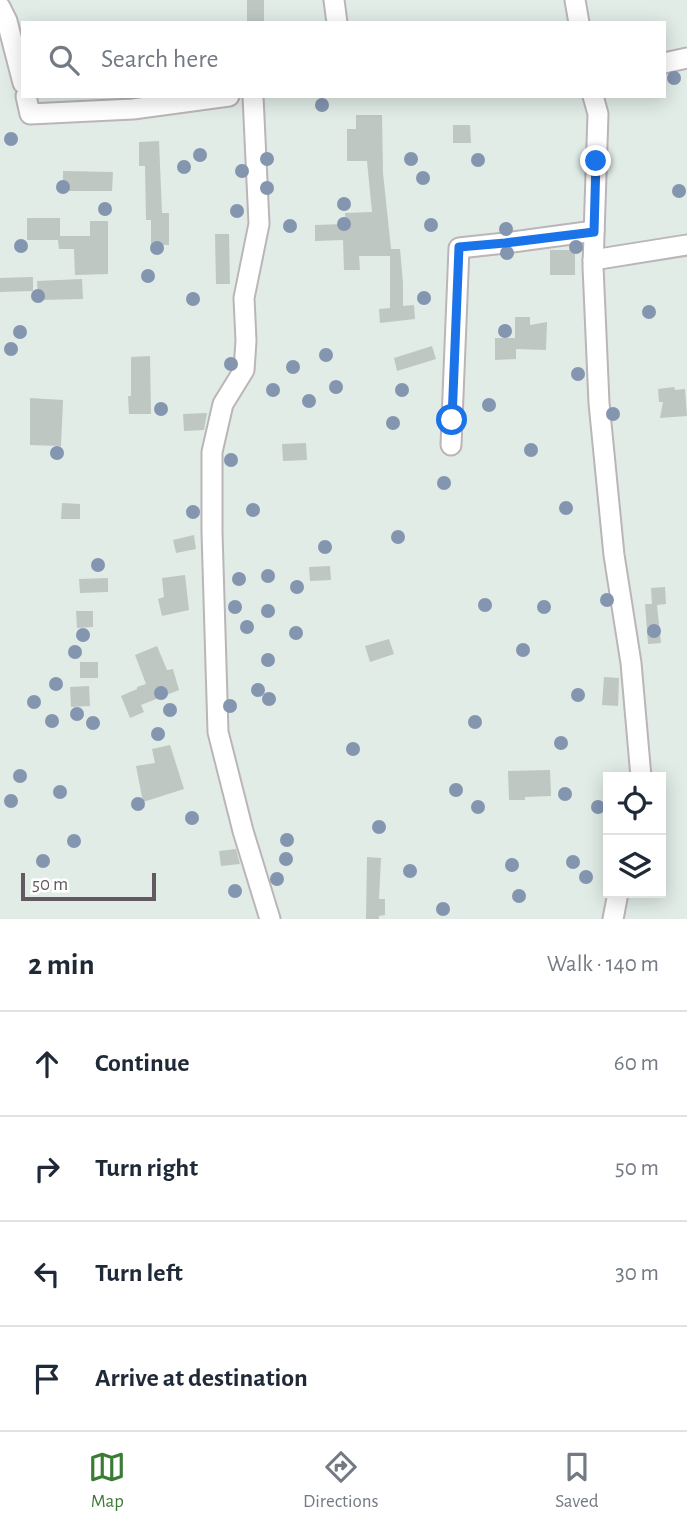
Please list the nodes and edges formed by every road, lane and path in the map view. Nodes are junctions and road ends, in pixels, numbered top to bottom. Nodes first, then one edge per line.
1 (334, 0) edge
2 (575, 0) edge
3 (0, 7) edge
4 (337, 21) edge
5 (579, 21) edge
6 (6, 42) edge
7 (687, 58) edge
8 (666, 63) edge
9 (21, 78) edge
10 (26, 98) edge
11 (214, 98) edge
12 (253, 98) edge
13 (594, 98) edge
14 (594, 232) junction
15 (687, 245) edge
16 (593, 260) junction
17 (451, 444) dead end
18 (641, 772) edge
19 (617, 898) edge
20 (270, 919) edge
21 (614, 919) edge

1 - 4 street
2 - 5 street
3 - 6 street
6 - 9 street
7 - 8 street
10 - 11 street
12 - 20 street
13 - 14 street
14 - 16 street
14 - 17 street
15 - 16 street
16 - 18 street
19 - 21 street

